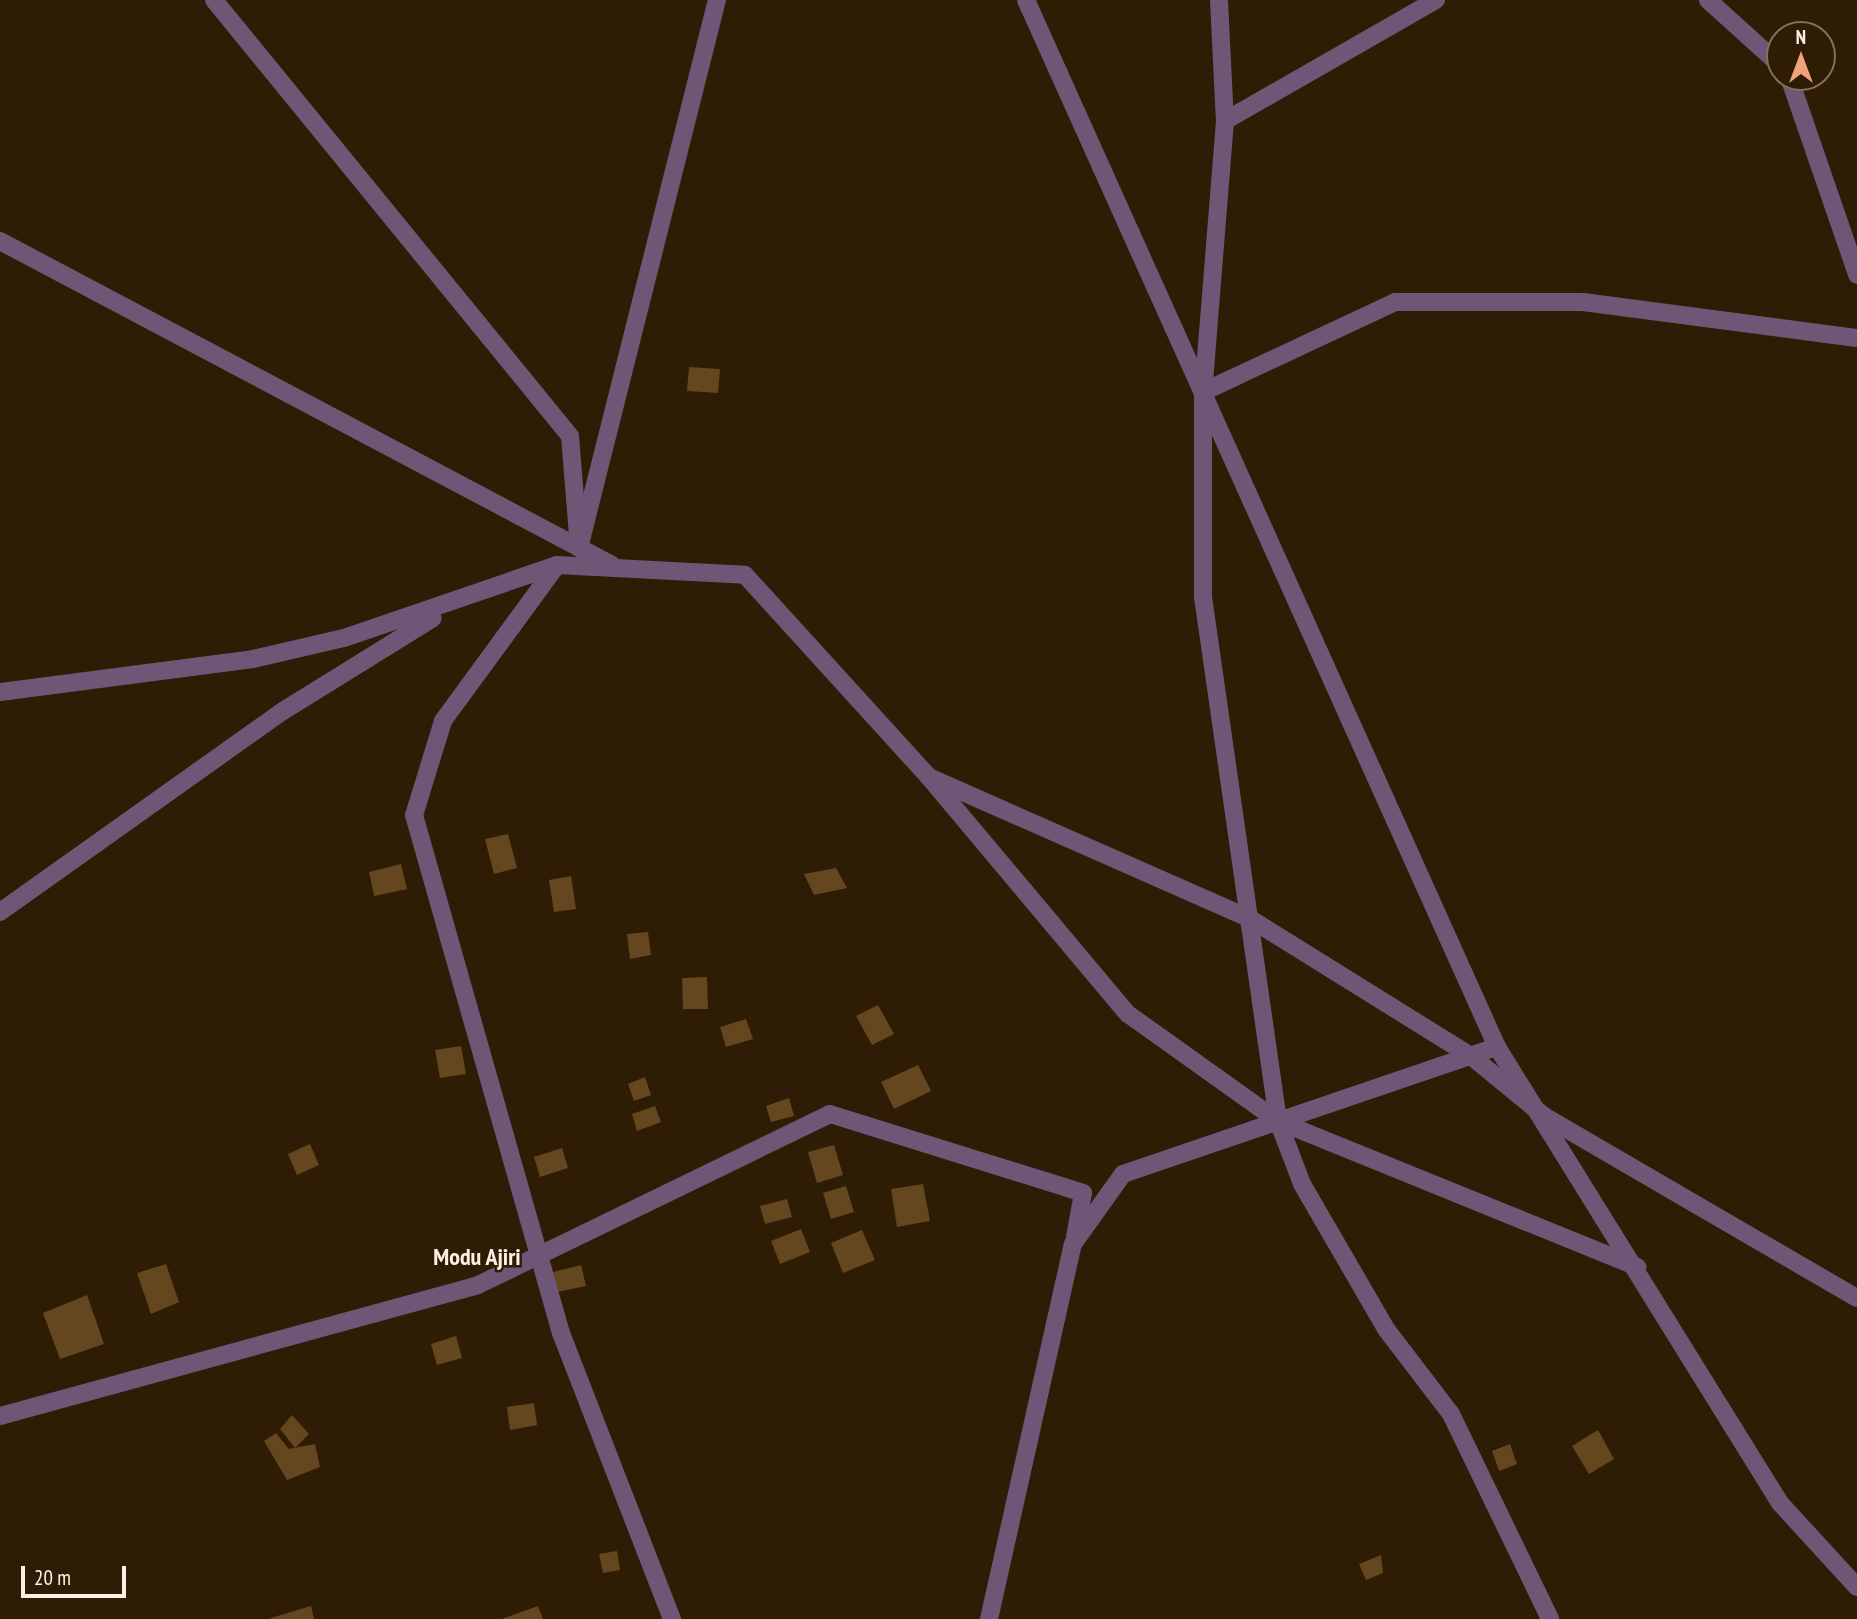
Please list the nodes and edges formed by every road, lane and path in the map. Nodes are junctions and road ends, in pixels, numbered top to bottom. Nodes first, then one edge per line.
1 (214, 0) edge
2 (717, 0) edge
3 (1026, 0) edge
4 (1219, 0) edge
5 (1436, 0) edge
6 (1708, 0) edge
7 (1766, 52) edge
8 (1794, 91) edge
9 (1226, 121) junction
10 (0, 240) edge
11 (1857, 275) edge
12 (1857, 338) edge
13 (1203, 393) junction
14 (579, 548) junction
15 (557, 565) junction
16 (617, 568) junction
17 (483, 592) junction
18 (0, 692) edge
19 (928, 776) junction
20 (0, 912) edge
21 (1249, 918) junction
22 (1497, 1047) junction
23 (1471, 1056) junction
24 (1544, 1115) junction
25 (1278, 1121) junction
26 (1073, 1244) junction
27 (539, 1255) junction
28 (1638, 1267) junction
29 (1857, 1298) edge
30 (0, 1416) edge
31 (1857, 1587) edge
32 (672, 1619) edge
33 (989, 1619) edge
34 (1550, 1619) edge

1 - 14 street
2 - 14 street
3 - 13 street
4 - 9 street
5 - 9 street
6 - 7 street
8 - 11 street
9 - 13 street
10 - 14 street
12 - 13 street
13 - 21 street
13 - 22 street
14 - 16 street
15 - 16 street
15 - 17 street
15 - 27 street
16 - 19 street
17 - 18 street
17 - 20 street
19 - 21 street
19 - 25 street
21 - 23 street
21 - 25 street
22 - 23 street
22 - 24 street
23 - 24 street
23 - 25 street
24 - 28 street
24 - 29 street
25 - 26 street
25 - 28 street
25 - 34 street
26 - 27 street
26 - 33 street
27 - 30 street
27 - 32 street
28 - 31 street

